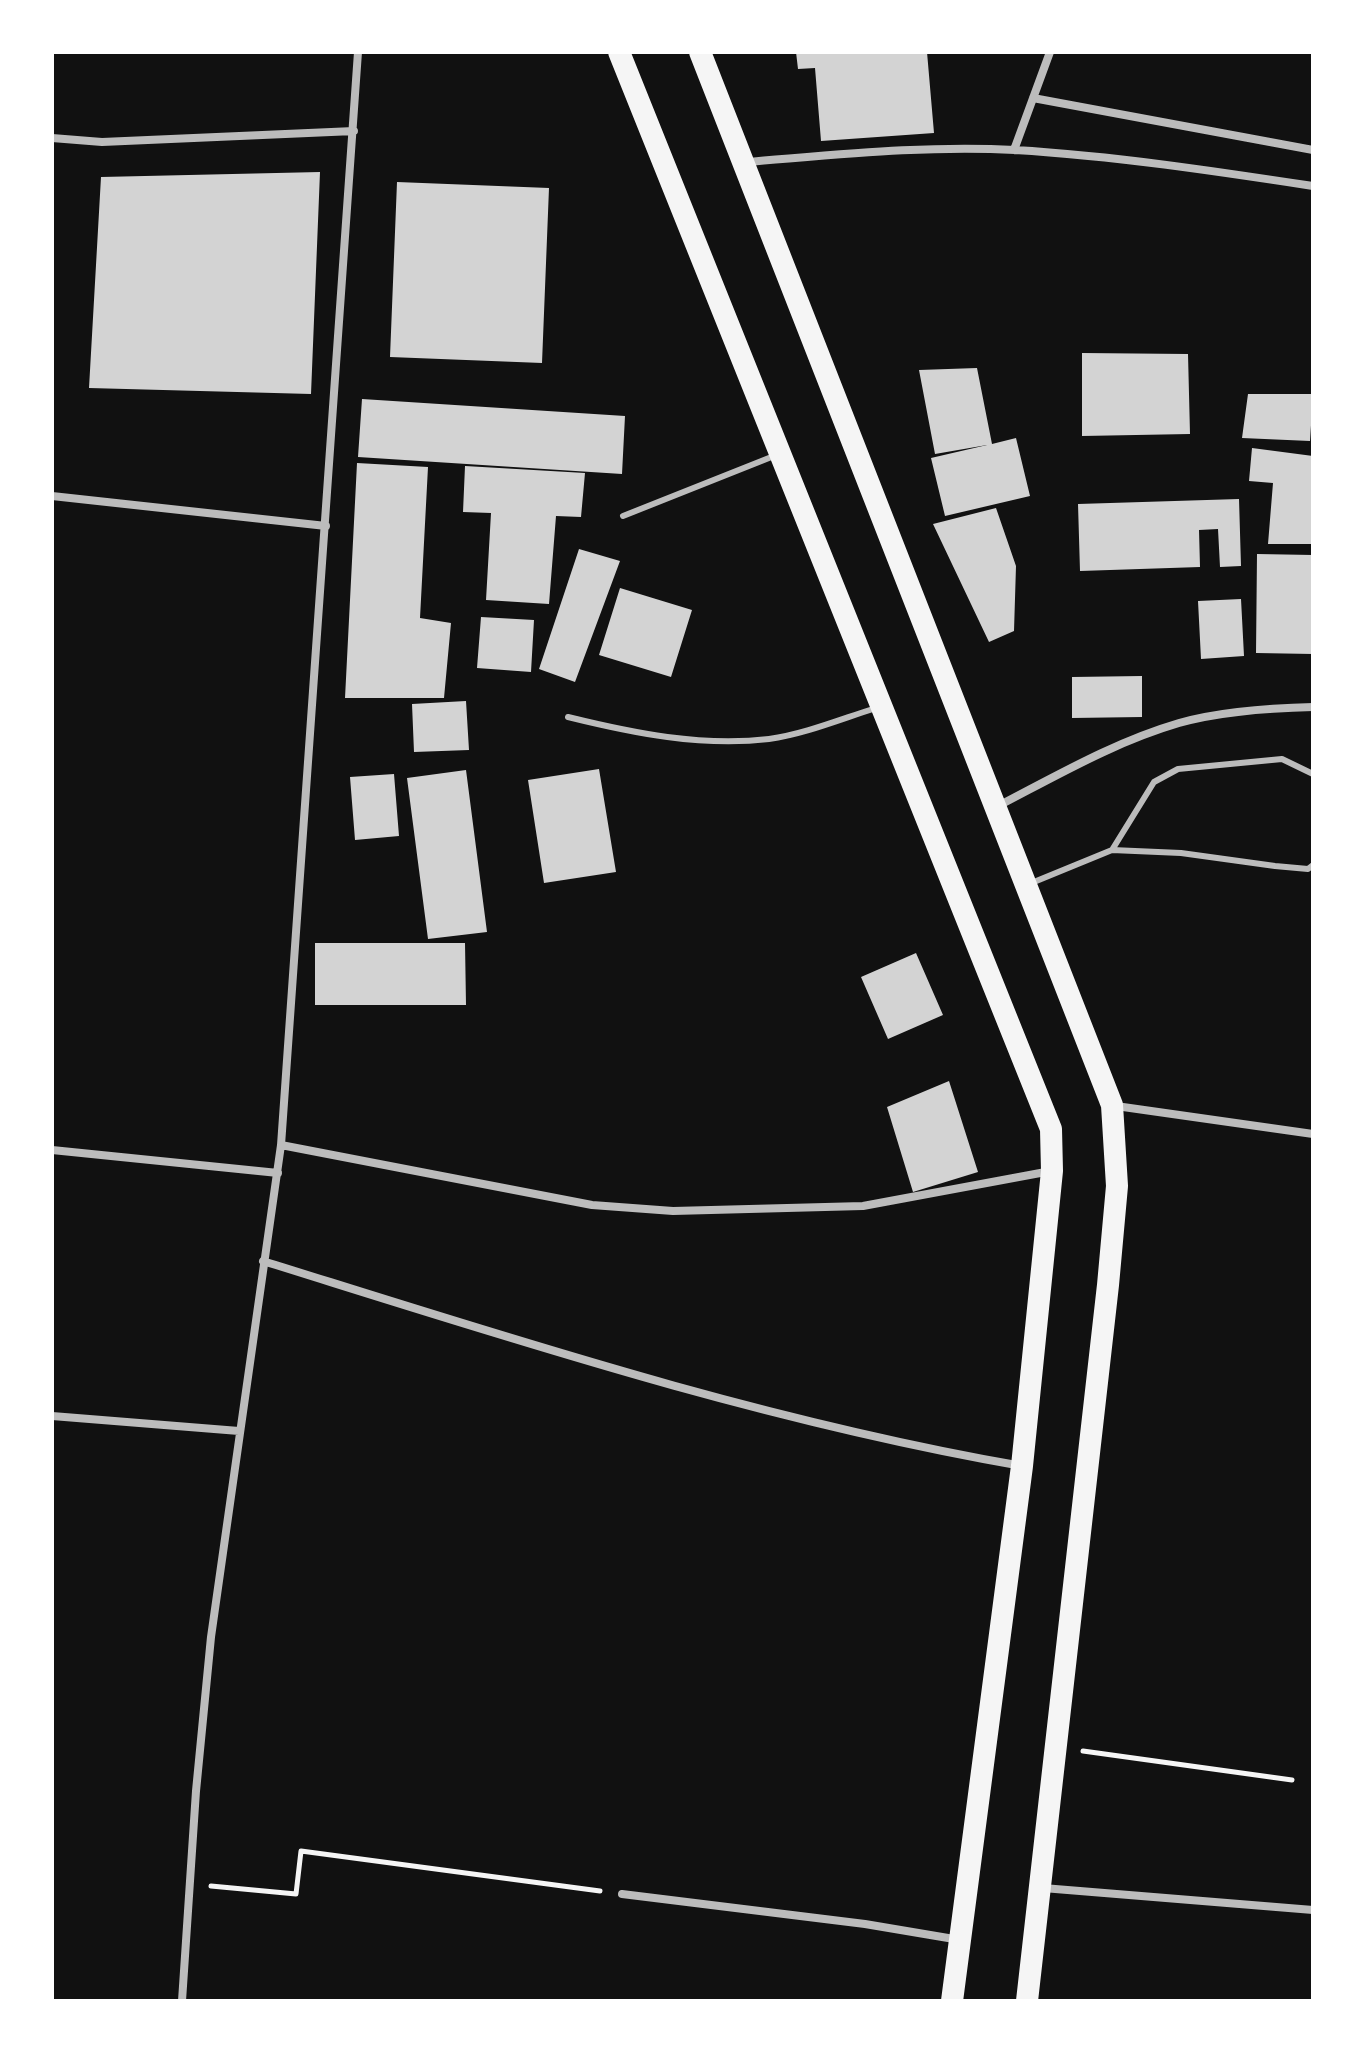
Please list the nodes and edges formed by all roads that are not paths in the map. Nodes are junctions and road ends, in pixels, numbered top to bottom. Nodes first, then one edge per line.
1 (358, 52) edge
2 (619, 52) edge
3 (700, 52) edge
4 (1050, 52) edge
5 (1033, 98) junction
6 (354, 131) junction
7 (52, 138) edge
8 (1014, 150) junction
9 (1313, 150) edge
10 (741, 163) junction
11 (1313, 186) edge
12 (781, 453) junction
13 (52, 496) edge
14 (623, 516) dead end
15 (326, 526) junction
16 (883, 706) junction
17 (1313, 707) edge
18 (568, 717) dead end
19 (1313, 774) edge
20 (995, 808) junction
21 (1112, 850) junction
22 (1313, 865) edge
23 (1026, 886) junction
24 (1112, 1105) junction
25 (1313, 1134) edge
26 (281, 1145) junction
27 (52, 1150) edge
28 (1052, 1171) junction
29 (278, 1173) junction
30 (263, 1261) junction
31 (52, 1416) edge
32 (239, 1431) junction
33 (1022, 1466) junction
34 (1038, 1887) junction
35 (622, 1894) road end
36 (1313, 1910) edge
37 (960, 1940) junction
38 (182, 2001) edge
39 (952, 2001) edge
40 (1027, 2001) edge

1 - 6 street
2 - 12 highway
3 - 10 highway
4 - 5 street
5 - 8 street
5 - 9 street
6 - 7 street
6 - 15 street
8 - 10 street
8 - 11 street
10 - 20 highway
12 - 14 lane
12 - 16 highway
13 - 15 street
15 - 26 street
16 - 18 lane
16 - 28 highway
17 - 20 street
19 - 21 lane
20 - 23 highway
21 - 22 lane
21 - 23 lane
23 - 24 highway
24 - 25 street
24 - 34 highway
26 - 28 street
26 - 29 street
27 - 29 street
28 - 33 highway
29 - 30 street
30 - 32 street
30 - 33 street
31 - 32 street
32 - 38 street
33 - 37 highway
34 - 36 street
34 - 40 highway
35 - 37 street
37 - 39 highway

